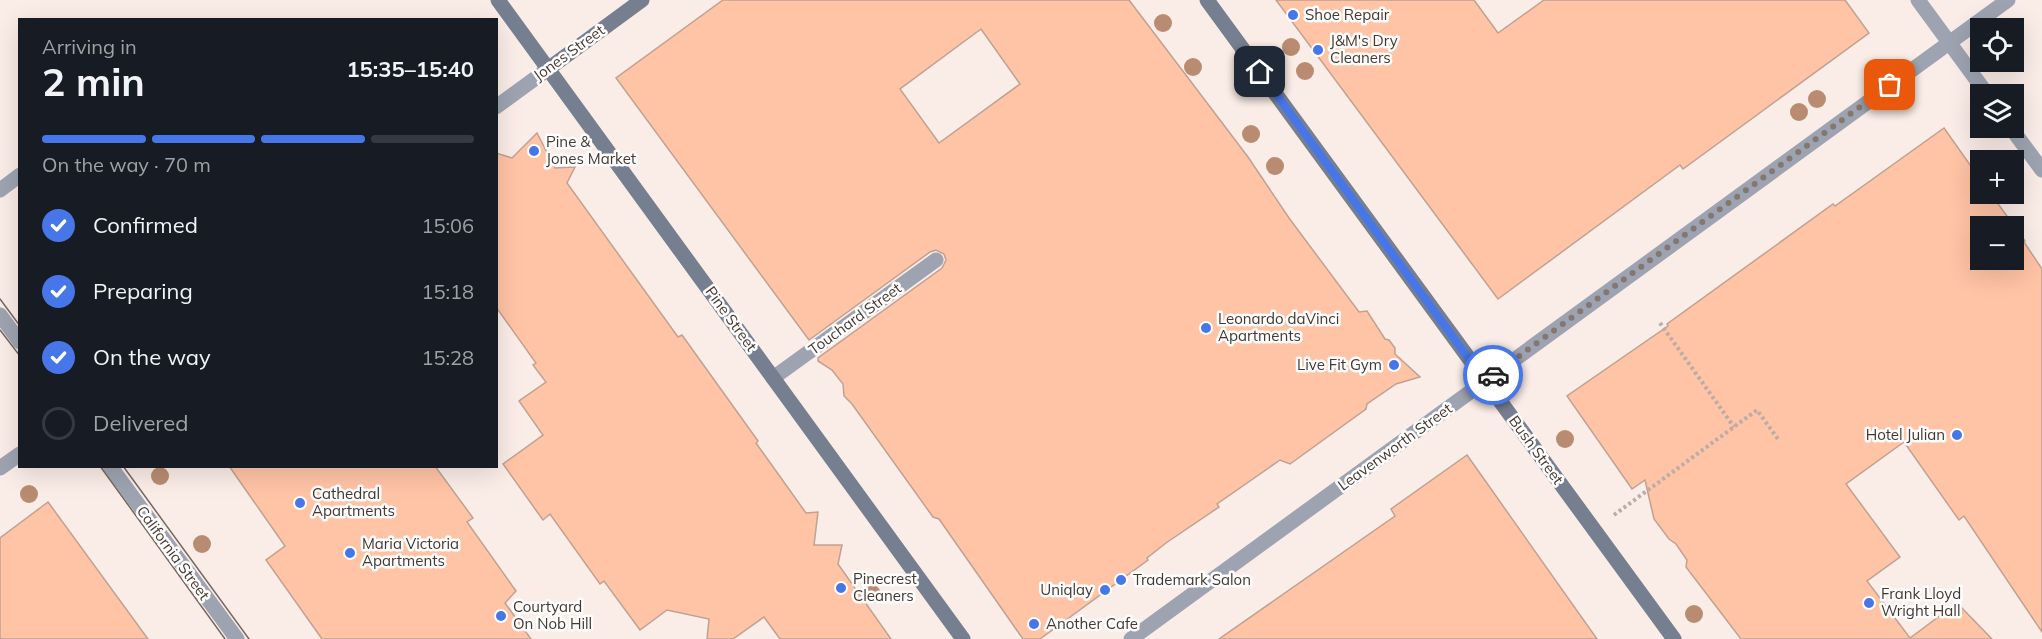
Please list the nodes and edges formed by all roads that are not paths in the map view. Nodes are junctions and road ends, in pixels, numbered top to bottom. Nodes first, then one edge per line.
1 (498, 0) edge
2 (642, 0) edge
3 (1207, 0) edge
4 (1918, 0) edge
5 (2008, 0) edge
6 (1949, 43) junction
7 (548, 69) junction
8 (1980, 84) edge
9 (498, 106) edge
10 (2018, 138) edge
11 (2042, 170) edge
12 (18, 177) edge
13 (0, 190) edge
14 (936, 260) dead end
15 (0, 315) edge
16 (18, 339) edge
17 (773, 378) junction
18 (1485, 381) junction
19 (18, 455) edge
20 (0, 468) edge
21 (111, 468) edge
22 (237, 639) edge
23 (963, 639) edge
24 (1131, 639) edge
25 (1674, 639) edge

1 - 7 main road, Pine Street
2 - 7 main road, Jones Street
3 - 18 main road, Bush Street
4 - 6 street
5 - 6 street, Leavenworth Street
6 - 8 street
6 - 18 street, Leavenworth Street
7 - 9 street, Jones Street
7 - 17 main road, Pine Street
10 - 11 street
12 - 13 street
14 - 17 street, Touchard Street
15 - 16 street
17 - 23 main road, Pine Street
18 - 24 street, Leavenworth Street
18 - 25 main road, Bush Street
19 - 20 street
21 - 22 street, California Street

